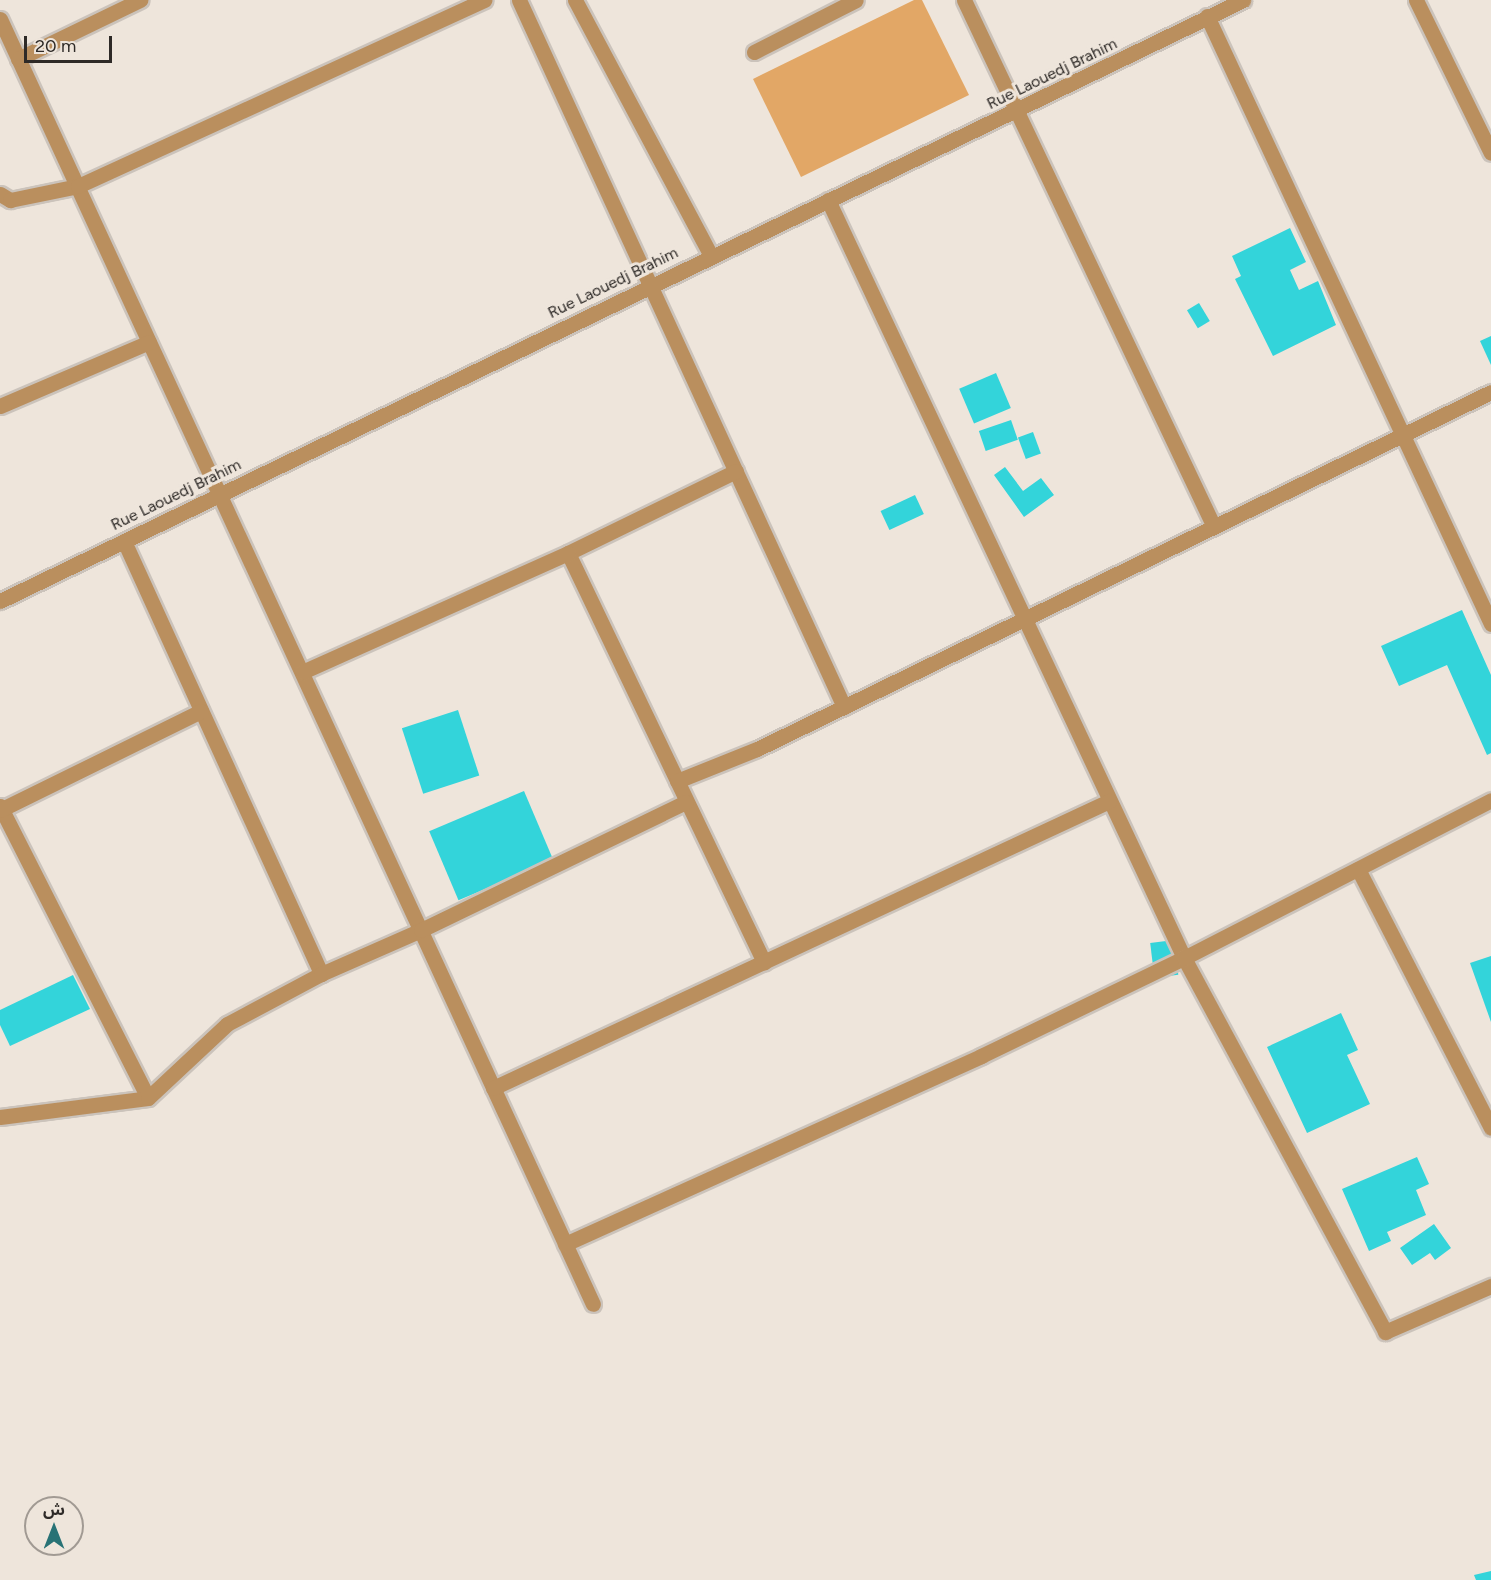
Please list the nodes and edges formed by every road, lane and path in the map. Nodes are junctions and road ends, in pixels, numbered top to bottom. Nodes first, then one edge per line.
1 (140, 0) edge
2 (484, 0) edge
3 (519, 0) edge
4 (574, 0) edge
5 (856, 0) edge
6 (964, 0) edge
7 (1243, 0) edge
8 (1416, 0) edge
9 (1207, 16) junction
10 (0, 19) edge
11 (754, 52) dead end
12 (18, 59) junction
13 (1017, 111) junction
14 (1491, 153) edge
15 (78, 186) junction
16 (0, 194) edge
17 (828, 200) junction
18 (711, 256) junction
19 (650, 285) junction
20 (149, 342) junction
21 (1491, 392) edge
22 (0, 406) edge
23 (1403, 435) junction
24 (736, 471) junction
25 (220, 494) junction
26 (1214, 526) junction
27 (124, 541) junction
28 (568, 553) junction
29 (0, 600) edge
30 (1487, 603) edge
31 (1024, 619) junction
32 (1491, 624) edge
33 (302, 672) junction
34 (844, 707) junction
35 (201, 711) junction
36 (677, 781) junction
37 (1491, 800) edge
38 (687, 801) junction
39 (1110, 801) junction
40 (0, 809) edge
41 (1358, 869) junction
42 (421, 930) junction
43 (1184, 958) junction
44 (764, 962) junction
45 (321, 974) junction
46 (493, 1088) junction
47 (148, 1098) junction
48 (0, 1117) edge
49 (1491, 1128) edge
50 (565, 1244) junction
51 (1491, 1286) edge
52 (592, 1304) dead end

1 - 12 street
2 - 15 street
3 - 19 street
4 - 18 street
5 - 11 street
6 - 13 street
7 - 9 street, Rue Laouedj Brahim
8 - 14 street
9 - 13 street, Rue Laouedj Brahim
9 - 23 street
10 - 12 street
12 - 15 street
13 - 17 street, Rue Laouedj Brahim
13 - 26 street
15 - 16 street
15 - 20 street
17 - 18 street, Rue Laouedj Brahim
17 - 31 street
18 - 19 street, Rue Laouedj Brahim
19 - 24 street
19 - 25 street, Rue Laouedj Brahim
20 - 22 street
20 - 25 street
21 - 23 street
23 - 26 street
23 - 30 street
24 - 28 street
24 - 34 street
25 - 27 street, Rue Laouedj Brahim
25 - 33 street
26 - 31 street
27 - 29 street, Rue Laouedj Brahim
27 - 35 street
28 - 33 street
28 - 36 street
30 - 32 street
31 - 34 street
31 - 39 street
33 - 42 street
34 - 36 street
35 - 40 street
35 - 45 street
36 - 38 street
37 - 41 street
38 - 42 street
38 - 44 street
39 - 43 street
39 - 44 street
40 - 47 street
41 - 43 street
41 - 49 street
42 - 45 street
42 - 46 street
43 - 50 street
43 - 51 street
44 - 46 street
45 - 47 street
46 - 50 street
47 - 48 street
50 - 52 street

